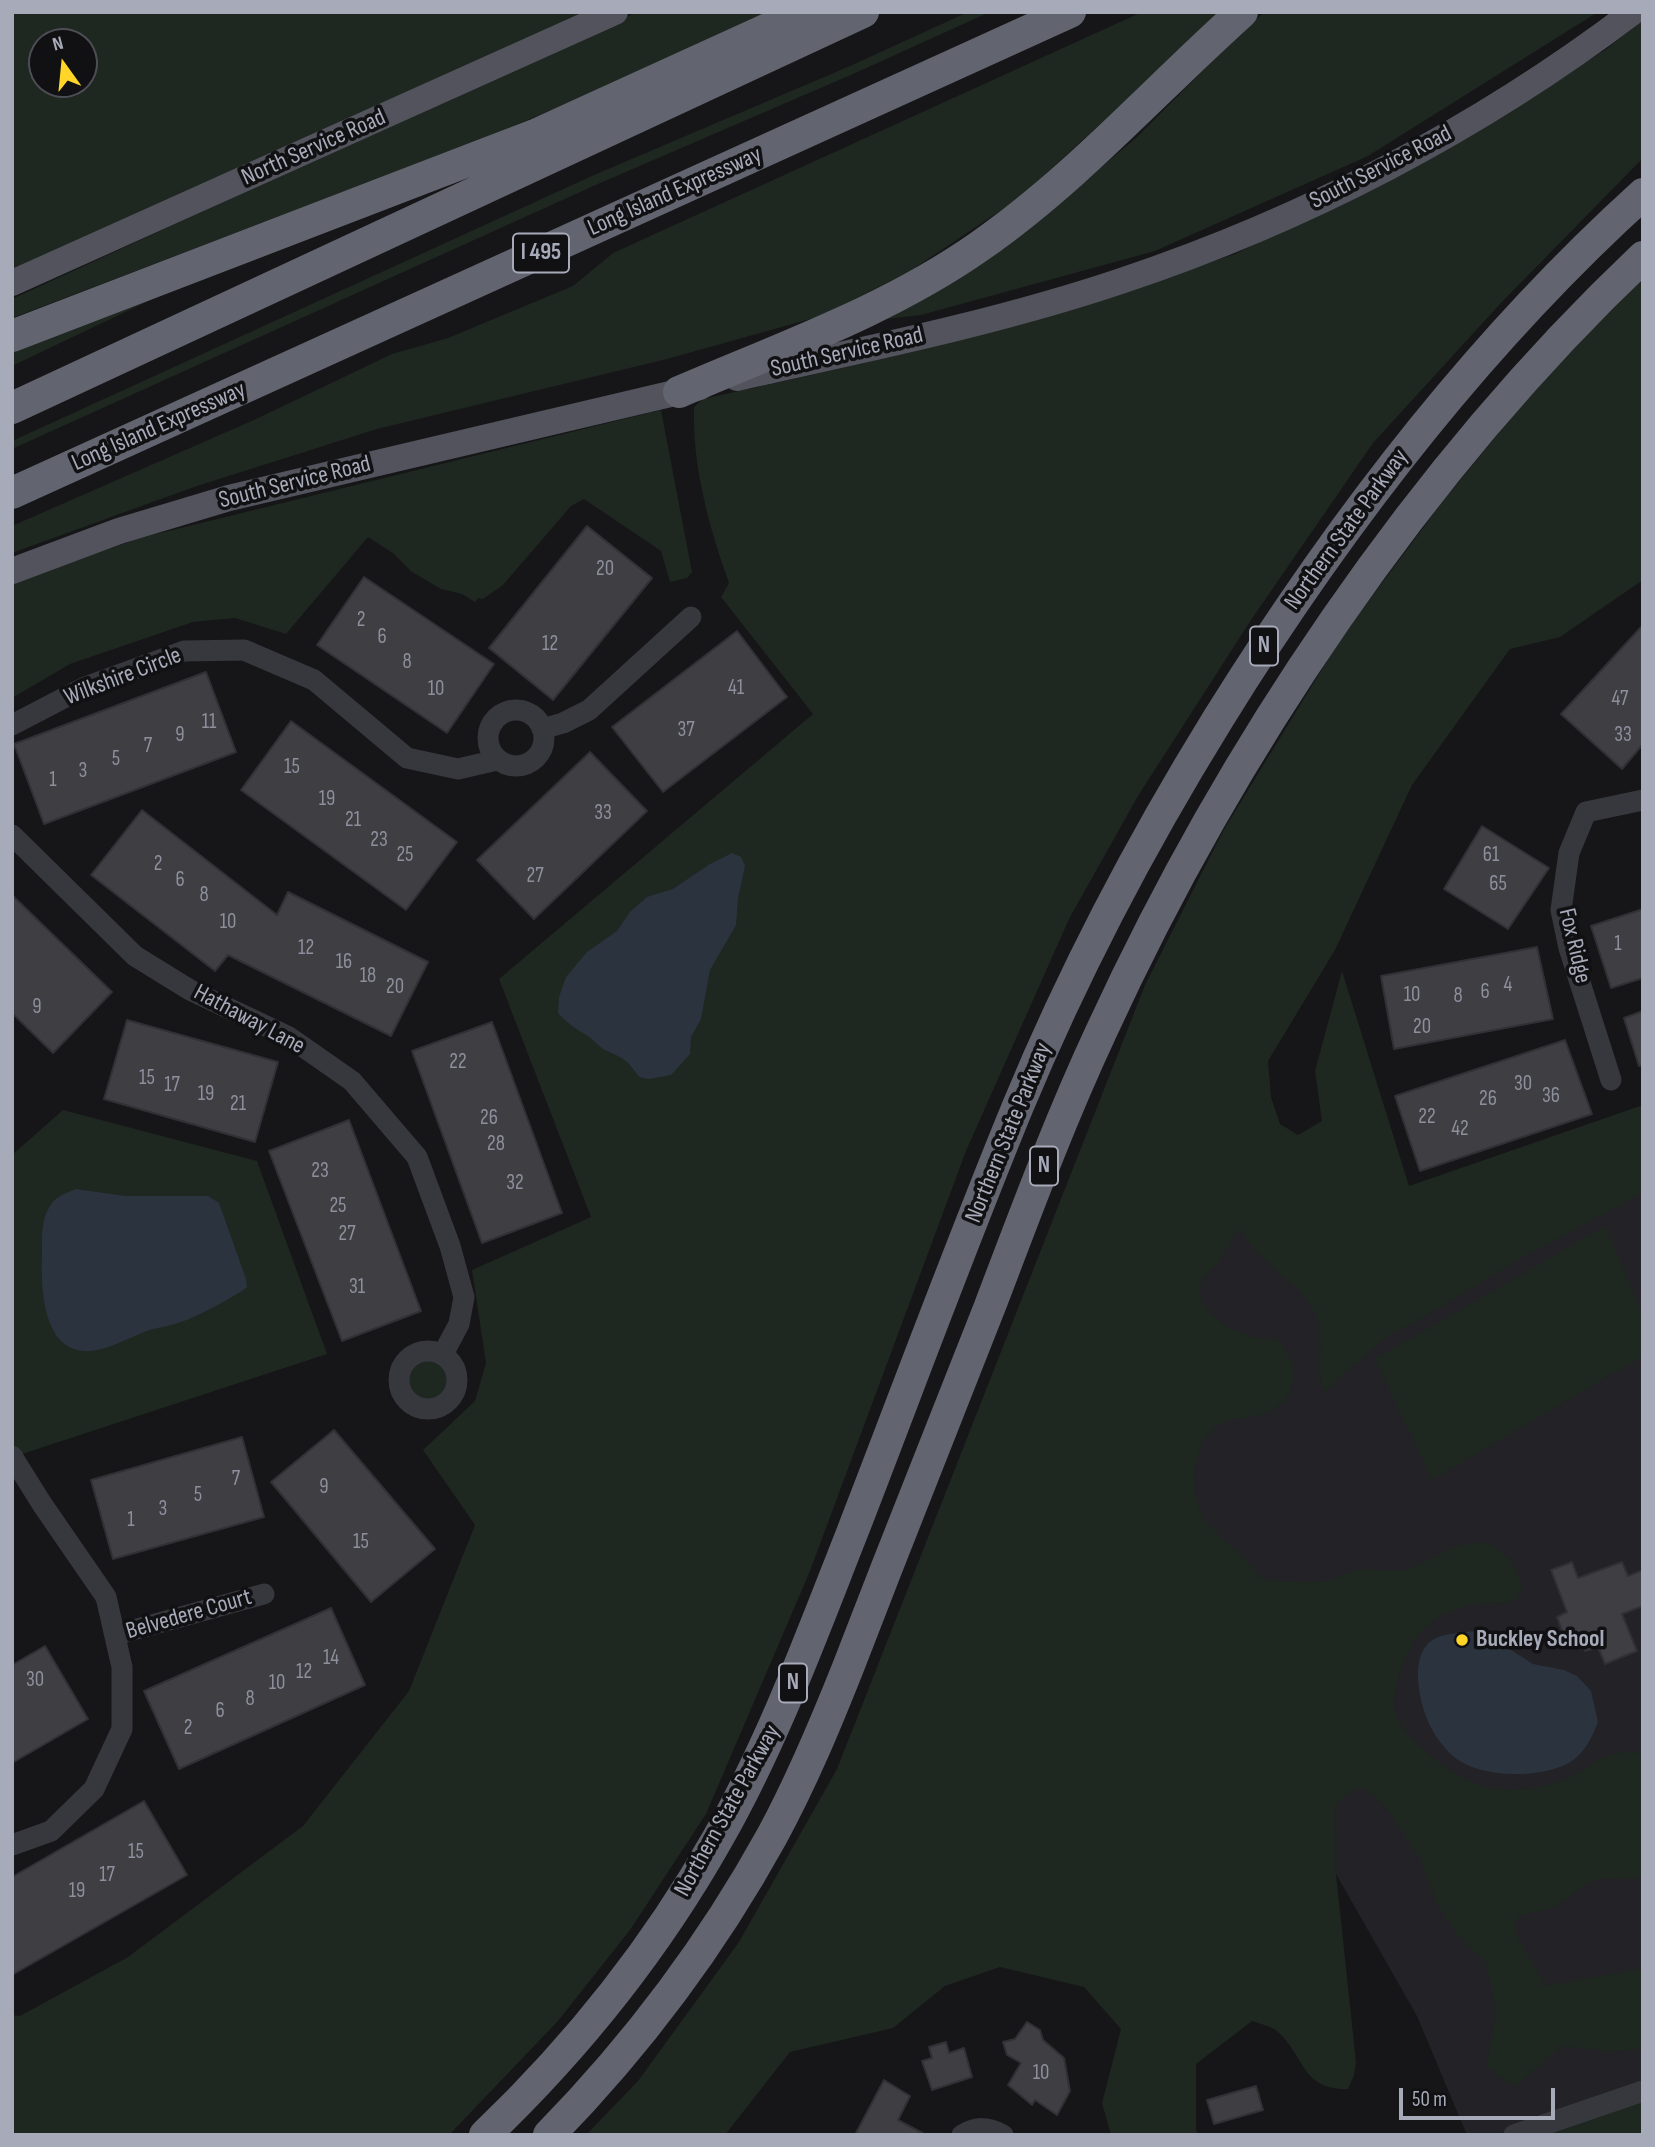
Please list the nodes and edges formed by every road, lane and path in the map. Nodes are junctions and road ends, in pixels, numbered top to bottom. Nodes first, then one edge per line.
1 (615, 12) edge
2 (805, 12) edge
3 (863, 12) edge
4 (1070, 12) edge
5 (1242, 12) edge
6 (1633, 12) edge
7 (1643, 194) edge
8 (1643, 257) edge
9 (12, 283) edge
10 (12, 336) edge
11 (679, 392) junction
12 (12, 408) edge
13 (12, 494) edge
14 (12, 571) edge
15 (691, 617) dead end
16 (12, 725) edge
17 (542, 729) junction
18 (497, 760) junction
19 (1643, 800) edge
20 (12, 835) edge
21 (1611, 1080) dead end
22 (443, 1354) dead end
23 (12, 1456) edge
24 (264, 1594) dead end
25 (114, 1635) junction
26 (12, 1846) edge
27 (1643, 2091) edge
28 (485, 2135) edge
29 (549, 2135) edge
30 (962, 2135) edge
31 (1003, 2135) edge
32 (1514, 2135) edge

1 - 9 main road, North Service Road
2 - 10 highway
3 - 12 highway
4 - 13 highway, Long Island Expressway / I 495
5 - 11 highway
6 - 11 main road, South Service Road
7 - 28 highway, Northern State Parkway / N
8 - 29 highway, Northern State Parkway / N
11 - 14 main road, South Service Road
15 - 17 street
16 - 18 street, Wilkshire Circle
17 - 18 street, Wilkshire Circle
17 - 18 street
19 - 21 street, Fox Ridge
20 - 22 street, Hathaway Lane
23 - 25 street
24 - 25 street, Belvedere Court
25 - 26 street
27 - 32 street
30 - 31 street

